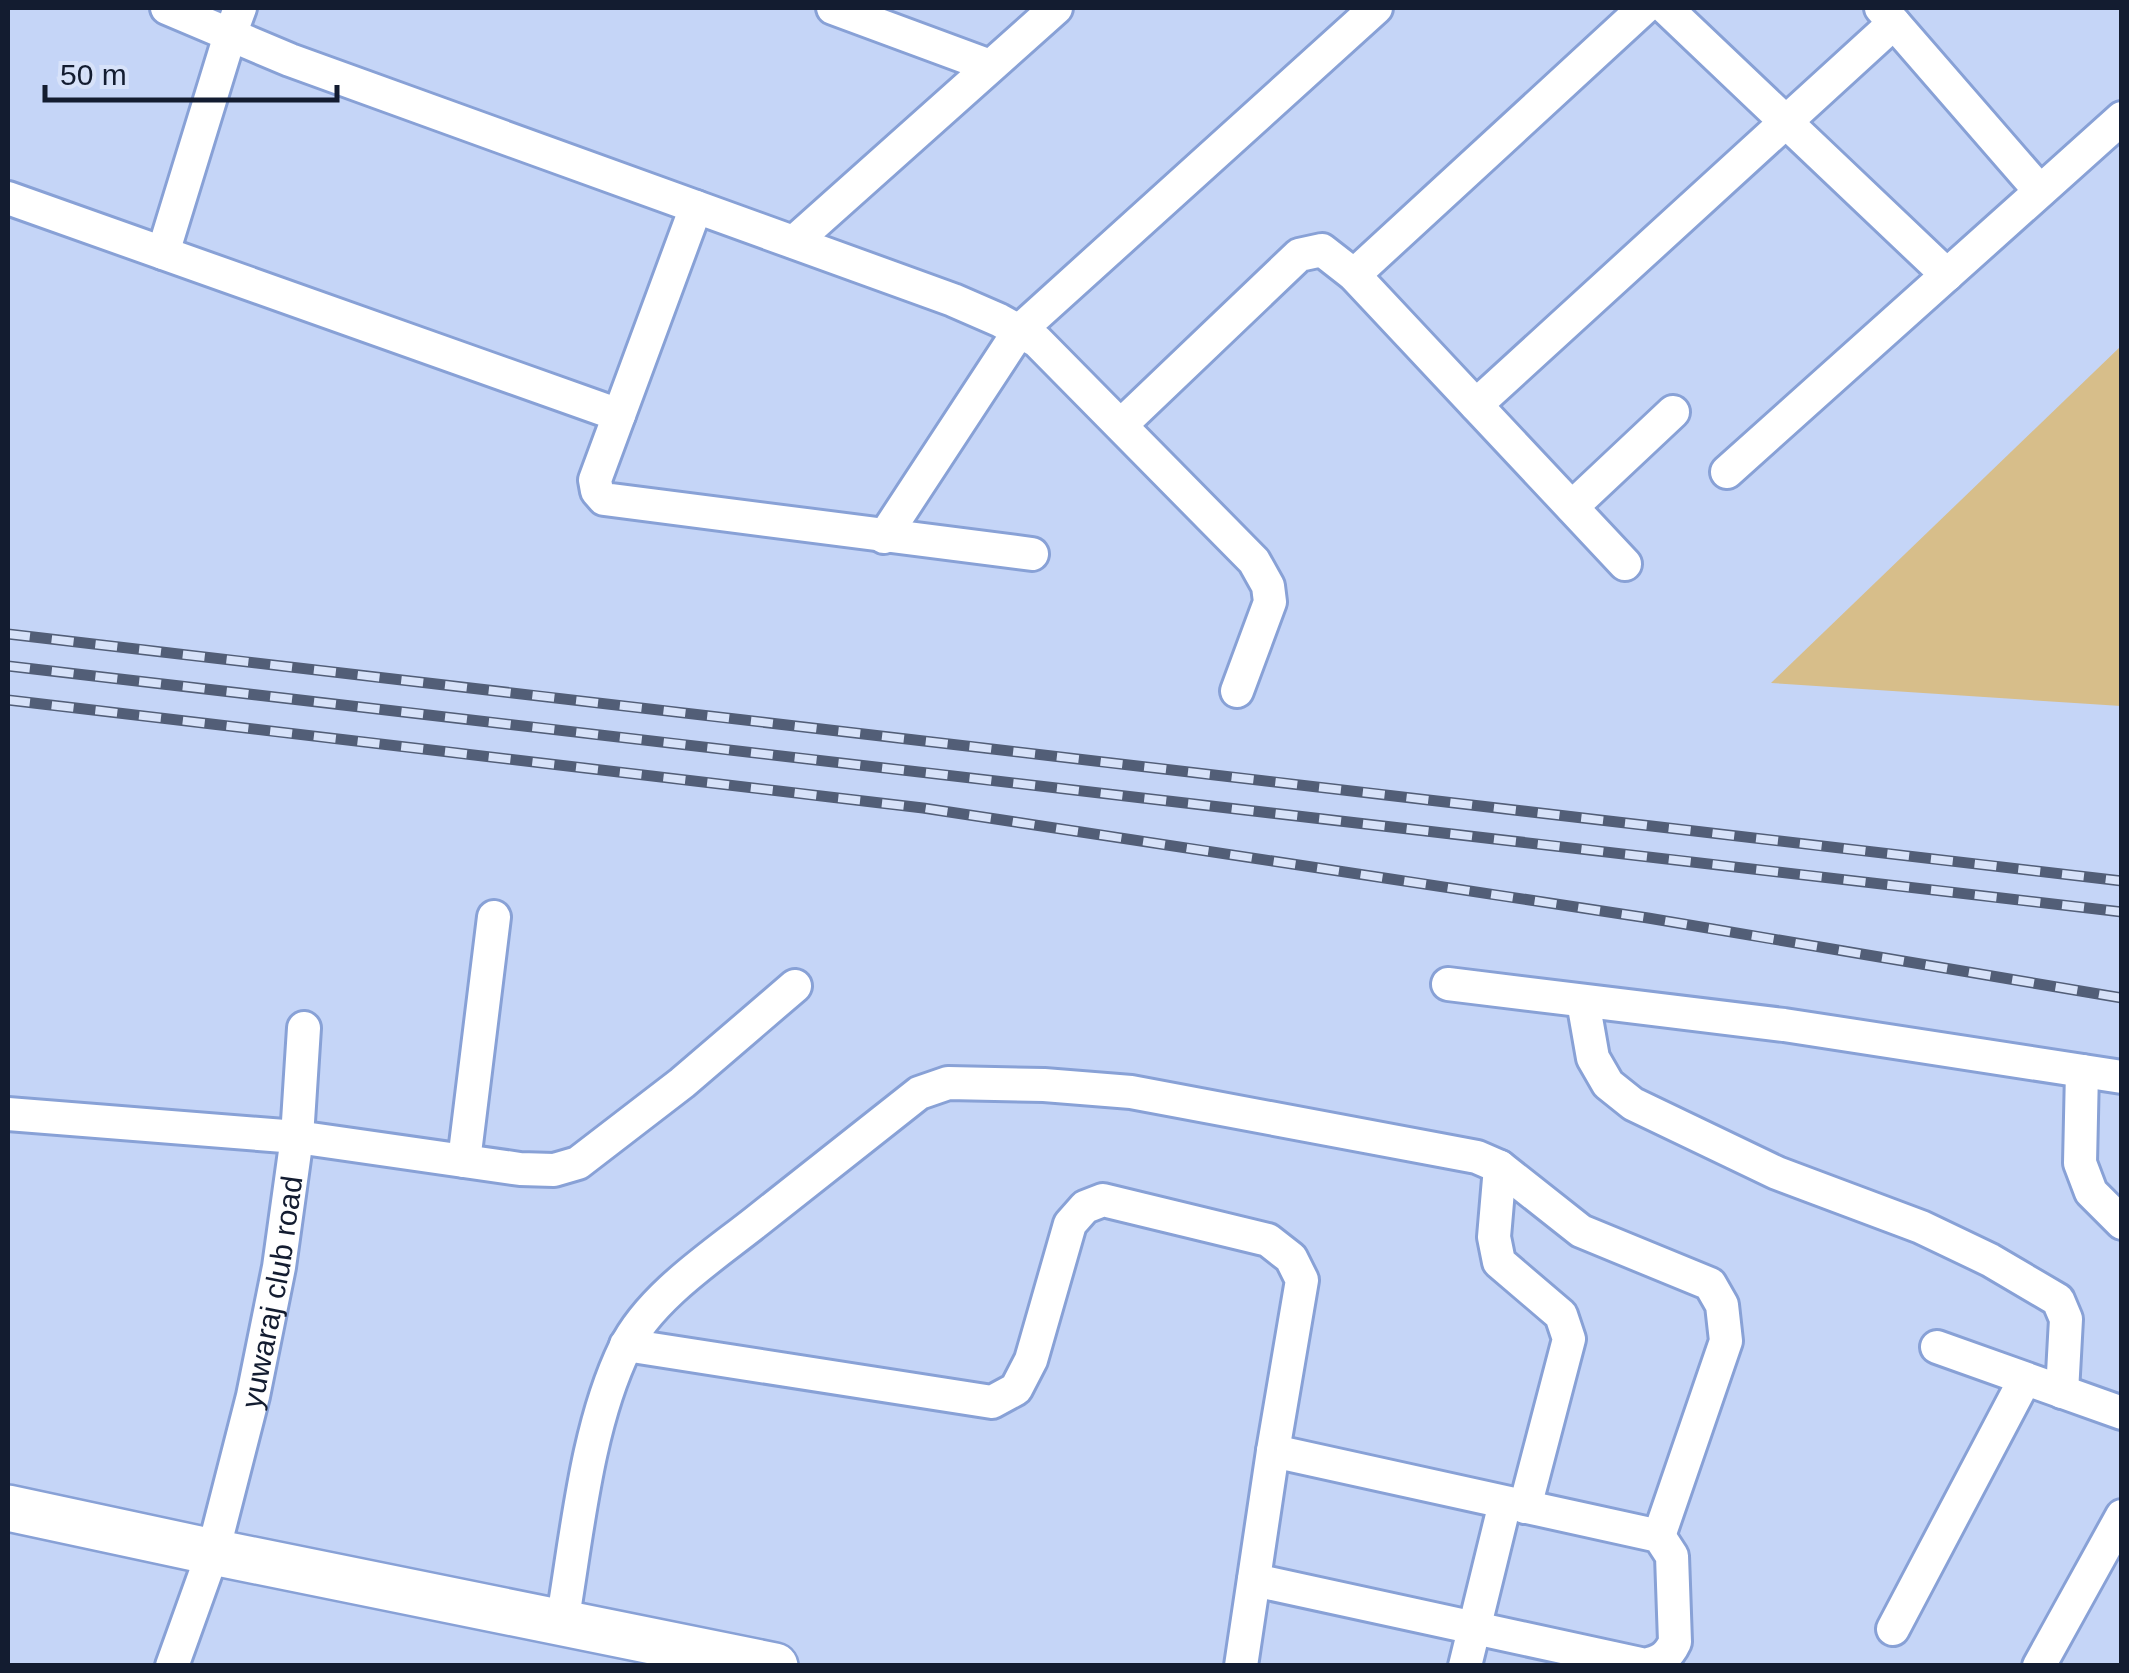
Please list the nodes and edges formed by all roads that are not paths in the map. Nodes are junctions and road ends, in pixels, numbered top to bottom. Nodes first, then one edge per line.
1 (167, 8) edge
2 (832, 8) edge
3 (1056, 8) edge
4 (1376, 8) edge
5 (1644, 8) edge
6 (1666, 8) edge
7 (1887, 15) edge
8 (235, 21) edge
9 (990, 66) junction
10 (2122, 118) edge
11 (1786, 121) junction
12 (2040, 191) junction
13 (8, 198) edge
14 (696, 207) junction
15 (794, 242) junction
16 (163, 253) junction
17 (1354, 275) junction
18 (1946, 275) junction
19 (1019, 330) junction
20 (1476, 405) junction
21 (1673, 412) dead end
22 (619, 416) junction
23 (1121, 425) junction
24 (1727, 472) dead end
25 (1572, 508) junction
26 (884, 536) junction
27 (1032, 554) dead end
28 (1625, 564) dead end
29 (1238, 691) dead end
30 (494, 918) dead end
31 (1448, 984) dead end
32 (795, 986) dead end
33 (1583, 1000) junction
34 (304, 1028) dead end
35 (2082, 1071) junction
36 (2122, 1077) edge
37 (9, 1124) edge
38 (297, 1137) junction
39 (464, 1161) junction
40 (1500, 1168) junction
41 (2122, 1223) edge
42 (626, 1346) junction
43 (1936, 1347) dead end
44 (2025, 1379) junction
45 (2062, 1392) junction
46 (2122, 1414) edge
47 (1273, 1451) junction
48 (1515, 1505) junction
49 (8, 1508) edge
50 (2122, 1516) edge
51 (1659, 1536) junction
52 (213, 1552) junction
53 (1254, 1580) junction
54 (562, 1623) junction
55 (1475, 1627) junction
56 (1893, 1630) dead end
57 (172, 1666) edge
58 (775, 1666) edge
59 (1241, 1666) edge
60 (1466, 1666) edge
61 (2039, 1666) edge

1 - 8 street
2 - 9 street
3 - 9 street
4 - 19 street
5 - 17 street
6 - 11 street
7 - 11 street
7 - 12 street
8 - 14 street
8 - 16 street
9 - 15 street
10 - 12 street
11 - 18 street
11 - 20 street
12 - 18 street
13 - 16 street
14 - 15 street
14 - 22 street
15 - 19 street
16 - 22 street
17 - 20 street
17 - 23 street
18 - 24 street
19 - 23 street
19 - 26 street
20 - 25 street
21 - 25 street
22 - 26 street
23 - 29 street
25 - 28 street
26 - 27 street
30 - 39 street
31 - 33 street
32 - 39 street
33 - 35 street
33 - 45 street
34 - 38 street, yuwaraj club road
35 - 36 street
35 - 41 street
37 - 38 street
38 - 39 street
38 - 52 street, yuwaraj club road
40 - 42 street
40 - 48 street
40 - 51 street
42 - 47 street
42 - 54 street
43 - 44 street
44 - 45 street
44 - 56 street
45 - 46 street
47 - 48 street
47 - 53 street
48 - 51 street
48 - 55 street
49 - 52 main road
50 - 61 street
51 - 55 street
52 - 54 main road
52 - 57 street, yuwaraj club road
53 - 55 street
53 - 59 street
54 - 58 main road
55 - 60 street

